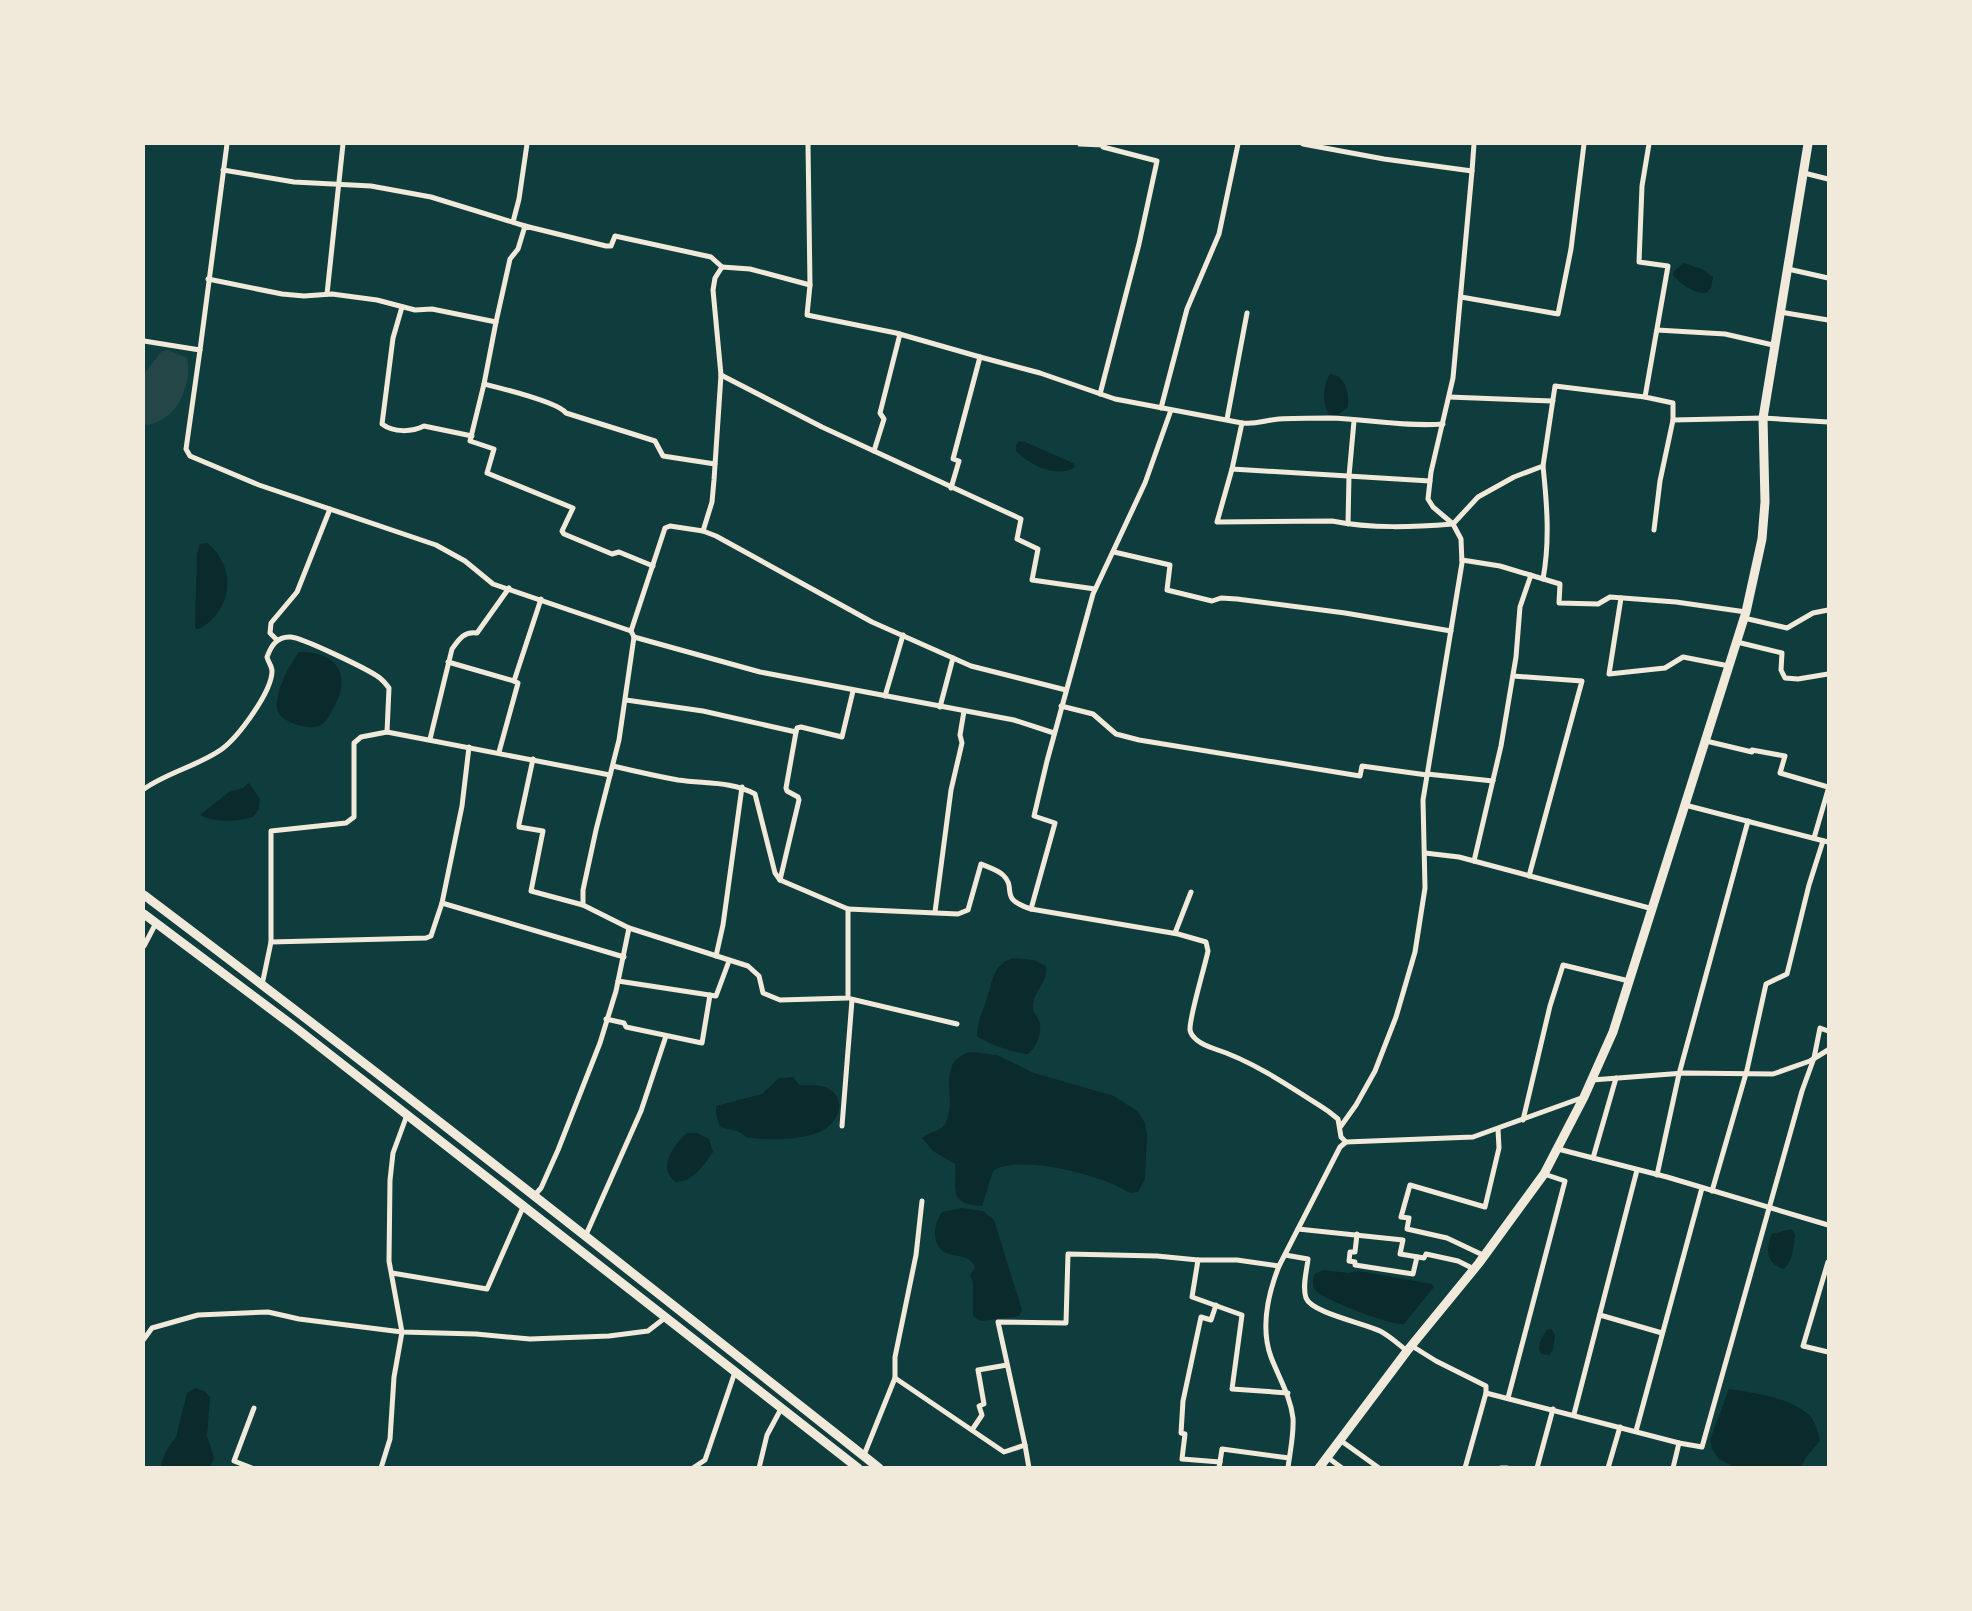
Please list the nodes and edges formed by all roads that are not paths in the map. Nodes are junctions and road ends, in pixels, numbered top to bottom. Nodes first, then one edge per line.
1 (227, 144) edge
2 (343, 144) edge
3 (527, 144) edge
4 (808, 144) edge
5 (1080, 144) edge
6 (1238, 144) edge
7 (1303, 144) edge
8 (1474, 144) edge
9 (1584, 144) edge
10 (1649, 144) edge
11 (1808, 144) edge
12 (1103, 145) edge
13 (223, 170) junction
14 (1472, 171) junction
15 (1804, 173) junction
16 (1829, 179) edge
17 (339, 186) junction
18 (513, 222) junction
19 (525, 226) junction
20 (722, 267) junction
21 (1788, 269) junction
22 (1829, 278) edge
23 (208, 279) junction
24 (810, 285) junction
25 (327, 294) junction
26 (1461, 298) junction
27 (402, 307) junction
28 (1780, 312) junction
29 (1247, 313) dead end
30 (1829, 320) edge
31 (496, 322) junction
32 (1657, 330) junction
33 (900, 334) junction
34 (144, 341) edge
35 (1773, 345) junction
36 (200, 350) junction
37 (980, 357) junction
38 (721, 375) junction
39 (484, 384) junction
40 (1100, 394) junction
41 (1449, 397) junction
42 (1645, 397) junction
43 (1553, 401) junction
44 (1161, 408) junction
45 (1171, 410) junction
46 (1763, 418) junction
47 (1227, 419) junction
48 (1673, 420) junction
49 (1354, 421) junction
50 (1829, 422) edge
51 (1242, 423) junction
52 (1443, 425) junction
53 (472, 436) junction
54 (874, 451) junction
55 (715, 464) junction
56 (1543, 466) junction
57 (1232, 469) junction
58 (1349, 476) junction
59 (1430, 481) junction
60 (951, 488) junction
61 (330, 509) junction
62 (1348, 524) junction
63 (1453, 524) junction
64 (1654, 530) dead end
65 (703, 531) junction
66 (1114, 552) junction
67 (1462, 560) junction
68 (653, 566) junction
69 (1531, 575) junction
70 (1543, 579) junction
71 (509, 588) junction
72 (1095, 589) junction
73 (1621, 598) junction
74 (541, 599) junction
75 (1829, 610) edge
76 (1745, 615) junction
77 (1451, 631) junction
78 (632, 634) junction
79 (903, 635) junction
80 (276, 640) junction
81 (1737, 642) junction
82 (953, 658) junction
83 (448, 662) junction
84 (1730, 666) junction
85 (1829, 674) edge
86 (1513, 677) junction
87 (514, 681) junction
88 (1066, 690) junction
89 (853, 691) junction
90 (885, 696) junction
91 (626, 701) junction
92 (1061, 706) junction
93 (940, 707) junction
94 (964, 711) junction
95 (387, 732) junction
96 (796, 732) junction
97 (1054, 733) junction
98 (430, 739) junction
99 (1706, 741) junction
100 (469, 747) junction
101 (499, 752) junction
102 (533, 759) junction
103 (612, 766) junction
104 (610, 775) junction
105 (1427, 775) junction
106 (1493, 781) junction
107 (742, 788) junction
108 (1829, 788) edge
109 (144, 789) edge
110 (1685, 805) junction
111 (1748, 821) junction
112 (1814, 838) junction
113 (1826, 841) edge
114 (1425, 853) junction
115 (1474, 861) junction
116 (1529, 876) junction
117 (780, 880) junction
118 (1191, 892) dead end
119 (144, 895) edge
120 (442, 903) junction
121 (583, 905) junction
122 (848, 909) junction
123 (1031, 909) junction
124 (1653, 909) junction
125 (936, 912) junction
126 (144, 914) edge
127 (156, 923) junction
128 (629, 928) junction
129 (1175, 933) junction
130 (271, 942) junction
131 (144, 946) edge
132 (716, 956) junction
133 (624, 957) junction
134 (729, 961) junction
135 (618, 981) junction
136 (1629, 981) junction
137 (262, 986) junction
138 (710, 995) junction
139 (850, 999) junction
140 (606, 1019) junction
141 (957, 1024) dead end
142 (1829, 1031) edge
143 (666, 1036) junction
144 (1829, 1050) edge
145 (1814, 1058) junction
146 (1679, 1074) junction
147 (1746, 1074) junction
148 (1616, 1078) junction
149 (1592, 1080) junction
150 (1584, 1097) junction
151 (407, 1115) junction
152 (1524, 1120) junction
153 (842, 1126) dead end
154 (1341, 1126) junction
155 (1498, 1129) junction
156 (1346, 1142) junction
157 (1558, 1149) junction
158 (1594, 1158) junction
159 (1637, 1170) junction
160 (1544, 1174) junction
161 (1657, 1175) junction
162 (1702, 1188) junction
163 (1712, 1191) junction
164 (533, 1197) junction
165 (922, 1201) dead end
166 (524, 1205) junction
167 (1769, 1208) junction
168 (1829, 1225) edge
169 (1298, 1229) junction
170 (1357, 1234) junction
171 (585, 1237) junction
172 (1285, 1255) junction
173 (1485, 1256) junction
174 (1417, 1257) junction
175 (1198, 1260) junction
176 (1829, 1262) edge
177 (1279, 1266) junction
178 (1474, 1269) junction
179 (392, 1273) junction
180 (1216, 1305) junction
181 (1600, 1315) junction
182 (666, 1317) junction
183 (402, 1332) junction
184 (1662, 1333) junction
185 (144, 1339) edge
186 (1409, 1348) junction
187 (1829, 1352) edge
188 (1007, 1365) junction
189 (735, 1372) junction
190 (895, 1378) junction
191 (1288, 1393) junction
192 (1486, 1393) junction
193 (1508, 1398) junction
194 (782, 1407) junction
195 (254, 1408) dead end
196 (1553, 1409) junction
197 (1574, 1414) junction
198 (1620, 1427) junction
199 (972, 1430) junction
200 (1636, 1431) junction
201 (1340, 1440) junction
202 (1679, 1443) junction
203 (1025, 1446) junction
204 (864, 1455) junction
205 (1327, 1457) junction
206 (1289, 1458) junction
207 (1219, 1465) edge
208 (252, 1468) edge
209 (381, 1468) edge
210 (693, 1468) edge
211 (760, 1468) edge
212 (858, 1468) edge
213 (879, 1468) edge
214 (1029, 1468) edge
215 (1288, 1468) edge
216 (1319, 1468) edge
217 (1342, 1468) edge
218 (1379, 1468) edge
219 (1465, 1468) edge
220 (1501, 1468) edge
221 (1507, 1468) edge
222 (1537, 1468) edge
223 (1608, 1468) edge
224 (1673, 1468) edge

1 - 13 street
2 - 17 street
3 - 18 street
4 - 24 street
5 - 12 street
6 - 44 street
7 - 14 street
8 - 14 street
9 - 26 street
10 - 32 street
11 - 15 highway
12 - 40 street
13 - 17 street
13 - 23 street
14 - 26 street
15 - 16 street
15 - 21 highway
17 - 18 street
17 - 25 street
18 - 19 street
19 - 20 street
19 - 31 street
20 - 24 street
20 - 38 street
21 - 22 street
21 - 28 highway
23 - 25 street
23 - 36 street
24 - 33 street
25 - 27 street
26 - 41 street
27 - 31 street
27 - 53 street
28 - 30 street
28 - 35 highway
29 - 47 street
31 - 39 street
32 - 35 street
32 - 42 street
33 - 37 street
33 - 54 street
34 - 36 street
35 - 46 highway
36 - 61 street
37 - 40 street
37 - 60 street
38 - 54 street
38 - 55 street
39 - 53 street
39 - 55 street
40 - 44 street
41 - 43 street
41 - 52 street
42 - 43 street
42 - 48 street
43 - 56 street
44 - 45 street
45 - 47 street
45 - 66 street
46 - 48 street
46 - 50 street
46 - 76 highway
47 - 51 street
48 - 64 street
49 - 51 street
49 - 52 street
49 - 58 street
51 - 57 street
52 - 59 street
53 - 68 street
54 - 60 street
55 - 65 street
56 - 63 street
56 - 70 street
57 - 58 street
57 - 62 street
58 - 59 street
58 - 62 street
59 - 63 street
60 - 72 street
61 - 71 street
61 - 80 street
62 - 63 street
63 - 67 street
65 - 68 street
65 - 79 street
66 - 72 street
66 - 77 street
67 - 69 street
67 - 77 street
68 - 78 street
69 - 70 street
69 - 86 street
70 - 73 street
71 - 74 street
71 - 83 street
72 - 88 street
73 - 76 street
73 - 84 street
74 - 78 street
74 - 87 street
75 - 76 street
76 - 81 highway
77 - 105 street
78 - 89 street
78 - 91 street
79 - 82 street
79 - 90 street
80 - 95 street
80 - 109 street
81 - 84 highway
81 - 85 street
82 - 88 street
82 - 93 street
83 - 87 street
83 - 98 street
84 - 99 highway
86 - 106 street
86 - 116 street
87 - 101 street
88 - 92 street
89 - 90 street
89 - 96 street
90 - 93 street
91 - 96 street
91 - 103 street
92 - 97 street
92 - 105 street
93 - 94 street
94 - 97 street
94 - 125 street
95 - 98 street
95 - 130 street
96 - 117 street
97 - 123 street
98 - 100 street
99 - 108 street
99 - 110 highway
100 - 101 street
100 - 120 street
101 - 102 street
102 - 104 street
102 - 121 street
103 - 104 street
103 - 107 street
104 - 121 street
105 - 106 street
105 - 114 street
106 - 115 street
107 - 117 street
107 - 132 street
108 - 112 street
110 - 111 street
110 - 124 highway
111 - 112 street
111 - 146 street
112 - 113 street
113 - 147 street
114 - 115 street
114 - 154 street
115 - 116 street
116 - 124 street
117 - 122 street
118 - 129 street
119 - 137 highway
120 - 130 street
120 - 133 street
121 - 128 street
122 - 125 street
122 - 139 street
123 - 125 street
123 - 129 street
124 - 136 highway
126 - 127 highway
127 - 131 street
127 - 151 highway
128 - 132 street
128 - 133 street
129 - 154 street
130 - 137 street
132 - 134 street
133 - 135 street
134 - 138 street
134 - 139 street
135 - 138 street
135 - 140 street
136 - 149 highway
136 - 152 street
137 - 164 highway
138 - 143 street
139 - 141 street
139 - 153 street
140 - 143 street
140 - 164 street
142 - 145 street
143 - 171 street
144 - 145 street
145 - 147 street
145 - 167 street
146 - 147 street
146 - 148 street
146 - 161 street
147 - 163 street
148 - 149 street
148 - 158 street
149 - 150 highway
150 - 152 street
150 - 157 highway
151 - 166 highway
151 - 179 street
152 - 155 street
154 - 156 street
155 - 156 street
155 - 173 street
156 - 169 street
157 - 158 street
157 - 160 highway
158 - 159 street
159 - 161 street
159 - 181 street
160 - 173 highway
160 - 193 street
161 - 162 street
162 - 163 street
162 - 184 street
163 - 167 street
164 - 171 highway
165 - 190 street
166 - 179 street
166 - 182 highway
167 - 168 street
167 - 202 street
169 - 170 street
169 - 172 street
170 - 174 street
170 - 174 street
171 - 204 highway
172 - 177 street
172 - 186 street
173 - 178 highway
174 - 178 street
175 - 177 street
175 - 180 street
175 - 188 street
176 - 187 street
177 - 191 street
178 - 186 highway
179 - 183 street
180 - 191 street
180 - 207 street
181 - 184 street
181 - 197 street
182 - 183 street
182 - 189 highway
183 - 185 street
183 - 209 street
184 - 200 street
186 - 192 street
186 - 201 highway
188 - 199 street
188 - 203 street
189 - 194 highway
189 - 210 street
190 - 199 street
190 - 204 street
191 - 206 street
192 - 193 street
192 - 219 street
193 - 196 street
194 - 211 street
194 - 212 highway
195 - 208 street
196 - 197 street
196 - 222 street
197 - 198 street
198 - 200 street
198 - 223 street
199 - 203 street
200 - 202 street
201 - 205 highway
201 - 218 street
202 - 224 street
203 - 214 street
204 - 213 highway
205 - 216 highway
205 - 217 street
206 - 207 street
206 - 215 street
220 - 221 street

